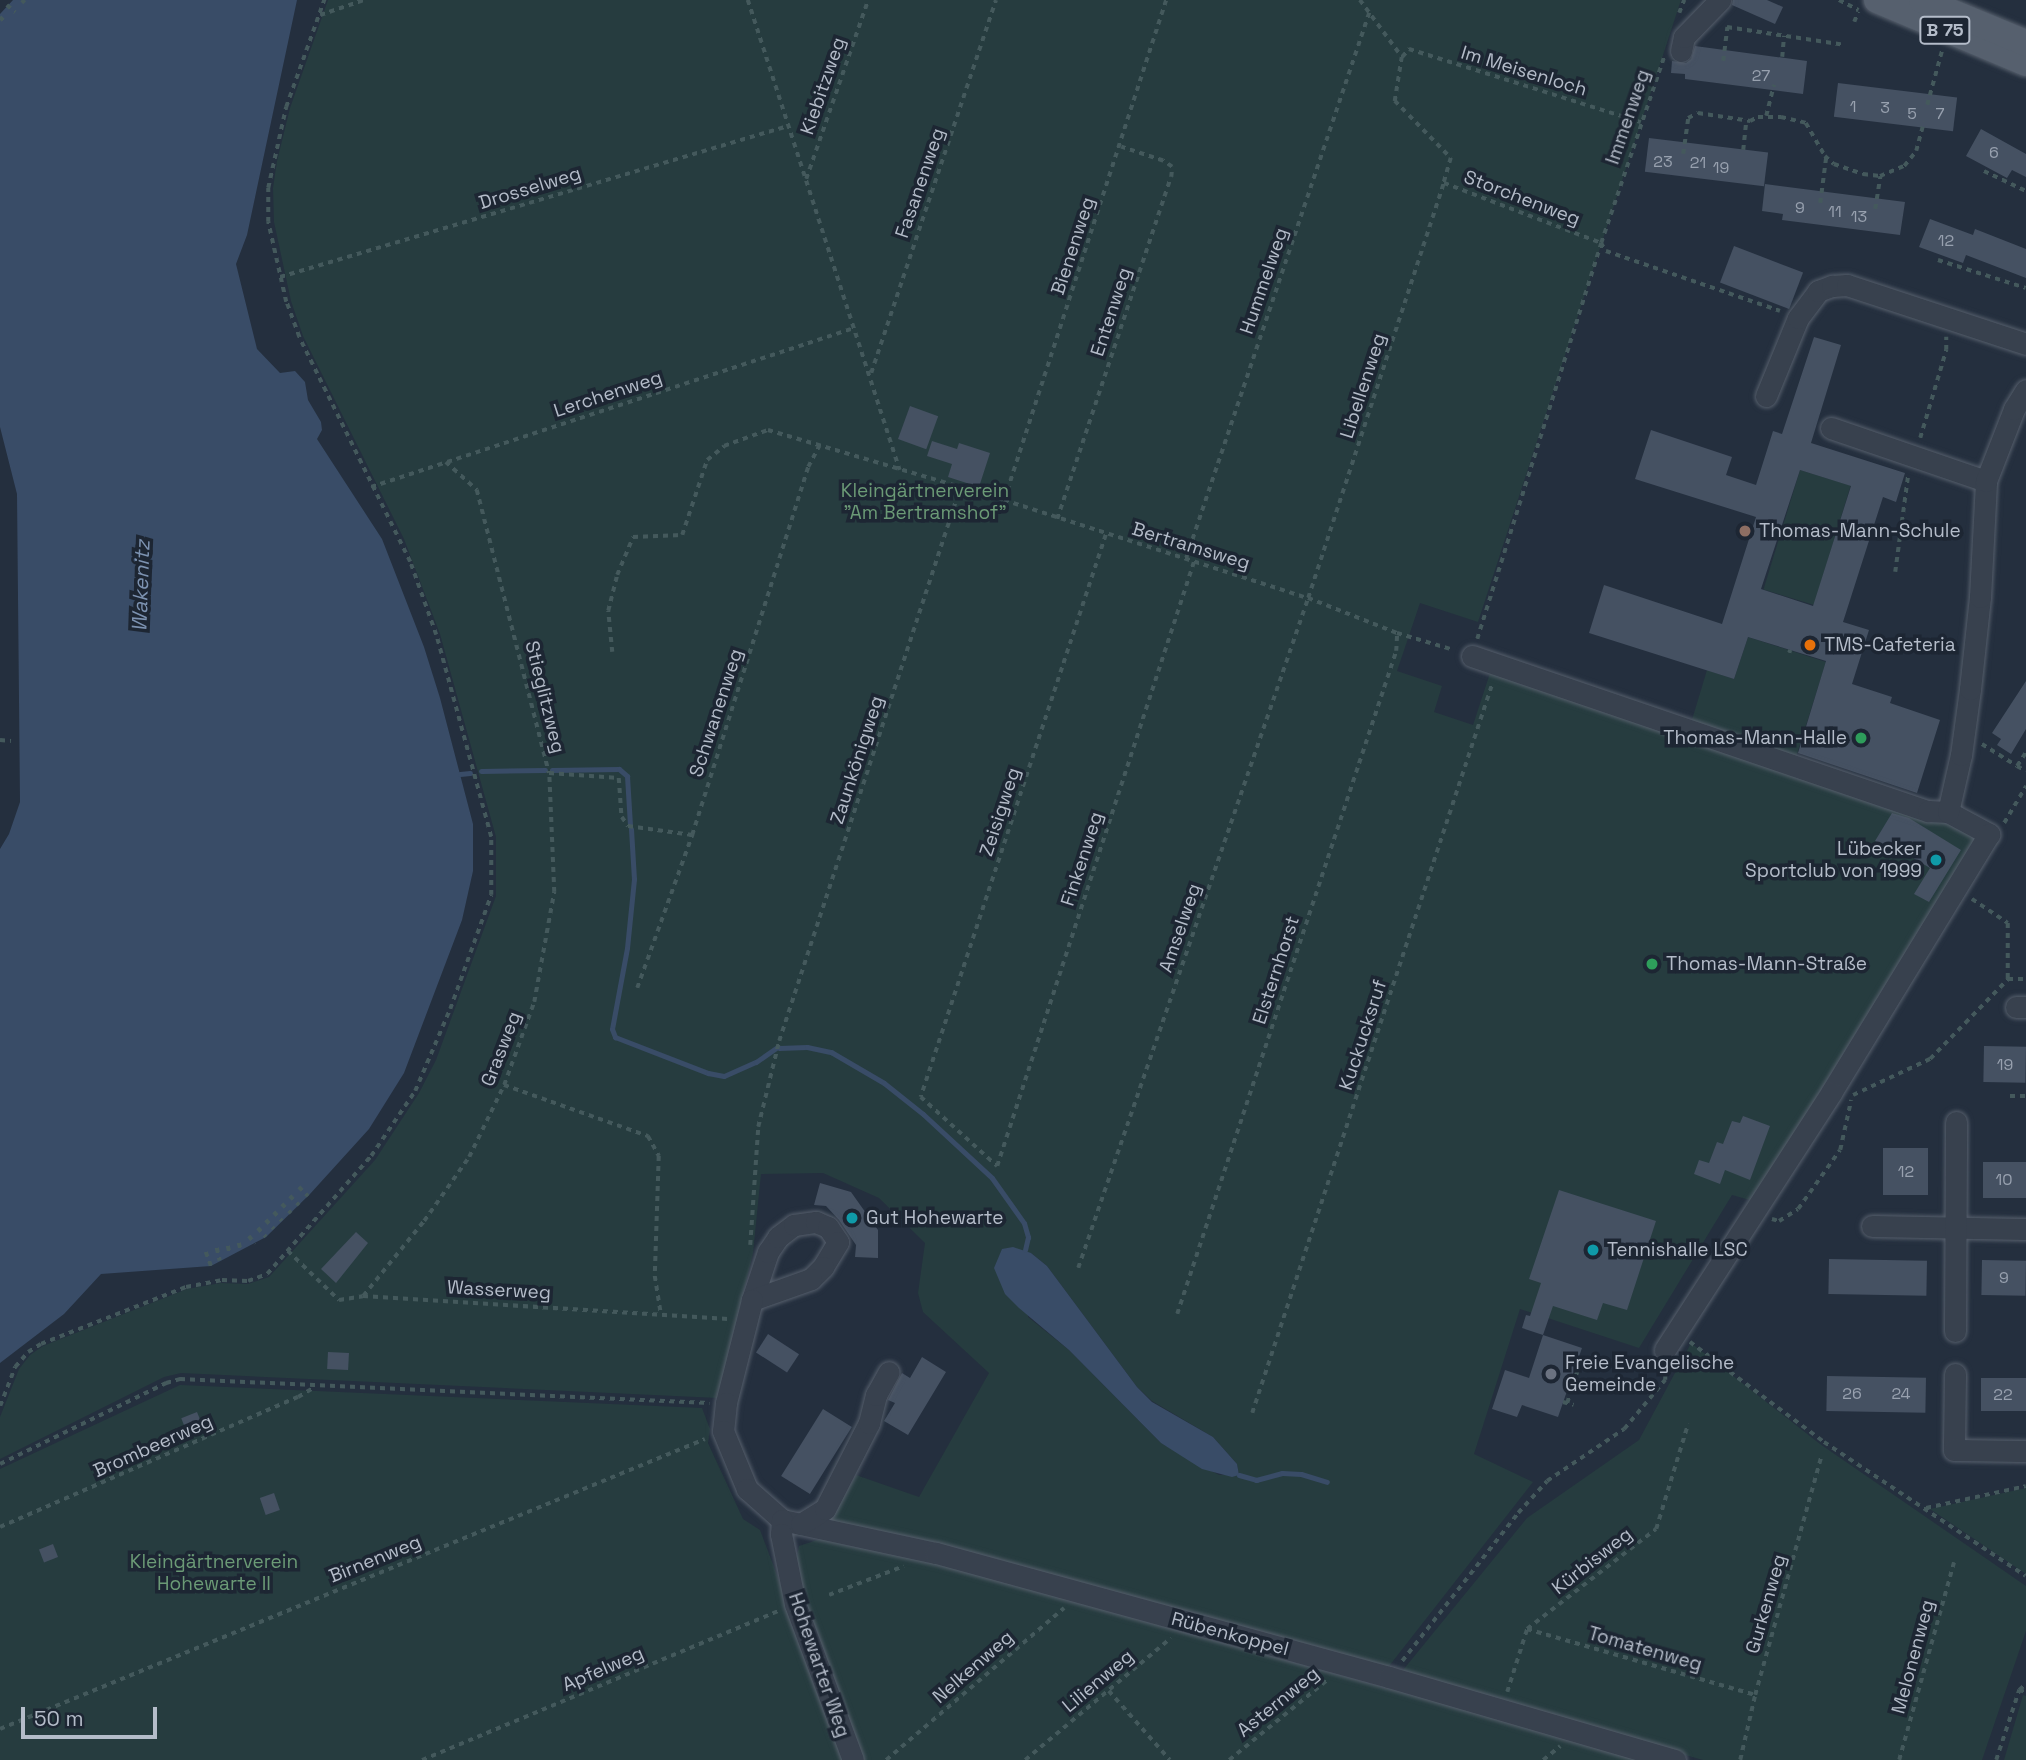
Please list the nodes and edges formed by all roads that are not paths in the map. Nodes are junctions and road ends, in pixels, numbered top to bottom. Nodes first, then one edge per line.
1 (1720, 0) edge
2 (1922, 0) edge
3 (1868, 5) edge
4 (2026, 43) edge
5 (1674, 50) road end
6 (2026, 63) edge
7 (2026, 344) edge
8 (2026, 390) edge
9 (1766, 396) dead end
10 (1831, 428) dead end
11 (1986, 481) junction
12 (1472, 656) road end
13 (1948, 812) junction
14 (1956, 1122) dead end
15 (1872, 1226) dead end
16 (1957, 1228) junction
17 (2026, 1229) edge
18 (752, 1300) dead end
19 (1955, 1331) dead end
20 (1665, 1350) road end
21 (889, 1372) dead end
22 (1955, 1374) dead end
23 (2026, 1451) edge
24 (792, 1522) junction
25 (853, 1760) edge
26 (1675, 1760) edge

1 - 5 street
2 - 4 main road, B 75
3 - 6 main road, B 75
7 - 9 street
8 - 11 street
10 - 11 street
11 - 13 street
12 - 13 street
13 - 20 street
14 - 16 street
15 - 16 street
16 - 17 street
16 - 19 street
18 - 24 street
21 - 24 street
22 - 23 street
24 - 25 street, Hohewarter Weg
24 - 26 street, Rübenkoppel

